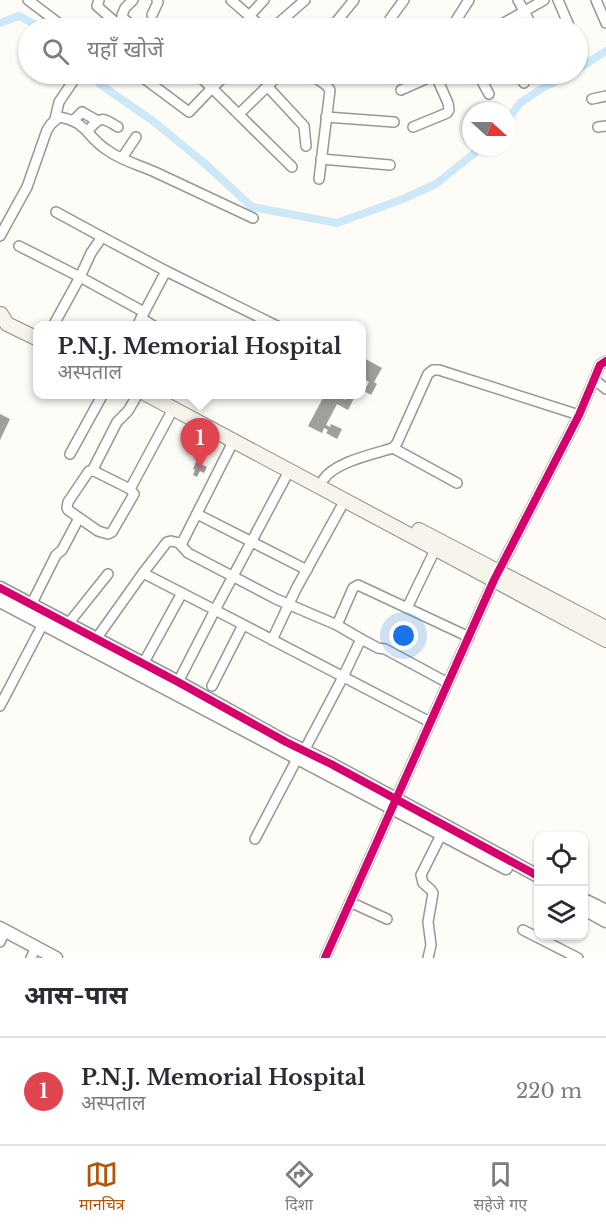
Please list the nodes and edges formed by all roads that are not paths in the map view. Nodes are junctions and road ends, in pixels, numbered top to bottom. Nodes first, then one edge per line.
1 (28, 0) edge
2 (99, 0) edge
3 (133, 0) edge
4 (157, 0) edge
5 (231, 0) edge
6 (264, 0) edge
7 (305, 0) edge
8 (354, 0) edge
9 (404, 0) edge
10 (469, 0) edge
11 (518, 0) edge
12 (544, 0) edge
13 (558, 0) edge
14 (596, 0) edge
15 (524, 11) junction
16 (152, 15) dead end
17 (249, 16) junction
18 (52, 18) edge
19 (111, 18) edge
20 (124, 18) edge
21 (251, 18) edge
22 (284, 18) edge
23 (339, 18) edge
24 (391, 18) edge
25 (457, 18) edge
26 (512, 18) edge
27 (528, 18) edge
28 (566, 18) edge
29 (606, 23) edge
30 (71, 84) edge
31 (151, 84) edge
32 (208, 84) edge
33 (216, 84) edge
34 (325, 84) edge
35 (414, 84) edge
36 (440, 84) edge
37 (484, 84) edge
38 (267, 86) joint
39 (212, 88) junction
40 (400, 90) dead end
41 (489, 94) dead end
42 (606, 96) edge
43 (592, 99) dead end
44 (239, 114) junction
45 (326, 117) junction
46 (55, 119) junction
47 (74, 120) junction
48 (96, 120) junction
49 (394, 122) dead end
50 (117, 127) dead end
51 (413, 127) dead end
52 (88, 131) junction
53 (136, 137) dead end
54 (306, 146) dead end
55 (122, 158) junction
56 (321, 159) junction
57 (390, 165) dead end
58 (291, 167) dead end
59 (319, 179) dead end
60 (56, 212) dead end
61 (252, 218) dead end
62 (0, 236) edge
63 (102, 237) junction
64 (19, 246) dead end
65 (165, 271) junction
66 (80, 277) junction
67 (1, 314) edge
68 (141, 319) edge
69 (55, 321) edge
70 (267, 321) edge
71 (33, 326) edge
72 (33, 336) edge
73 (606, 361) edge
74 (595, 380) junction
75 (606, 389) edge
76 (100, 399) edge
77 (135, 399) edge
78 (155, 399) edge
79 (172, 399) edge
80 (173, 409) junction
81 (579, 415) junction
82 (233, 441) junction
83 (393, 448) junction
84 (70, 454) dead end
85 (276, 459) junction
86 (92, 471) junction
87 (289, 471) junction
88 (323, 480) junction
89 (457, 483) dead end
90 (130, 489) junction
91 (345, 500) junction
92 (197, 514) junction
93 (79, 518) junction
94 (251, 541) junction
95 (179, 543) junction
96 (435, 550) junction
97 (307, 570) junction
98 (143, 573) junction
99 (108, 574) dead end
100 (232, 576) junction
101 (497, 576) junction
102 (0, 588) edge
103 (182, 593) junction
104 (0, 601) edge
105 (288, 604) junction
106 (31, 605) junction
107 (407, 608) junction
108 (214, 610) junction
109 (46, 618) junction
110 (68, 624) junction
111 (243, 625) junction
112 (337, 625) junction
113 (606, 628) edge
114 (469, 637) junction
115 (96, 639) junction
116 (361, 639) junction
117 (272, 640) junction
118 (606, 640) edge
119 (143, 664) junction
120 (344, 677) junction
121 (178, 682) junction
122 (448, 683) junction
123 (212, 686) dead end
124 (0, 706) edge
125 (430, 722) junction
126 (301, 754) junction
127 (394, 803) junction
128 (443, 830) junction
129 (255, 839) dead end
130 (534, 874) edge
131 (534, 883) edge
132 (350, 902) junction
133 (588, 902) edge
134 (588, 911) edge
135 (606, 911) edge
136 (387, 919) dead end
137 (606, 921) edge
138 (523, 930) dead end
139 (2, 933) edge
140 (33, 953) edge
141 (431, 957) edge
142 (56, 958) edge
143 (325, 958) edge
144 (578, 958) edge

1 - 18 street
2 - 19 street
3 - 20 street
4 - 16 street
5 - 17 street
6 - 17 street
7 - 22 street
8 - 23 street
9 - 24 street
10 - 25 street
11 - 15 street
12 - 15 street
13 - 28 street
14 - 29 street
15 - 26 street
15 - 27 street
17 - 21 street
30 - 46 street
31 - 39 street
32 - 39 street
33 - 39 street
34 - 45 street
35 - 40 street
36 - 51 street
37 - 41 street
38 - 44 street
38 - 54 street
39 - 44 street
42 - 43 street
44 - 58 street
45 - 49 street
45 - 56 street
46 - 47 street
46 - 62 street
47 - 48 street
47 - 52 street
48 - 50 street
48 - 52 street
52 - 55 street
53 - 55 street
55 - 61 street
56 - 57 street
56 - 59 street
60 - 63 street
63 - 65 street
63 - 66 street
64 - 66 street
65 - 68 street
65 - 70 street
66 - 68 street
66 - 69 street
67 - 71 main road
67 - 72 main road
73 - 74 street
74 - 75 street
74 - 81 street
76 - 84 street
77 - 86 street
78 - 80 main road
79 - 85 main road
80 - 82 main road
80 - 90 street
81 - 83 street
81 - 101 street
82 - 85 main road
82 - 92 street
83 - 88 street
83 - 89 street
85 - 87 main road
85 - 88 main road
86 - 90 street
86 - 93 street
87 - 91 main road
87 - 94 street
88 - 101 main road
90 - 93 street
91 - 96 main road
91 - 97 street
92 - 94 street
92 - 95 street
93 - 106 street
94 - 97 street
94 - 100 street
95 - 98 street
95 - 100 street
96 - 101 main road
96 - 107 street
97 - 105 street
98 - 103 street
98 - 115 street
99 - 110 street
100 - 105 street
100 - 108 street
101 - 113 main road
101 - 114 street
101 - 118 main road
102 - 106 street
103 - 108 street
103 - 119 street
104 - 109 street
105 - 112 street
105 - 117 street
106 - 109 street
107 - 112 street
107 - 114 street
108 - 111 street
108 - 121 street
109 - 110 street
109 - 124 street
109 - 126 street
110 - 115 street
111 - 117 street
111 - 123 street
112 - 116 street
114 - 122 street
115 - 119 street
116 - 120 street
116 - 122 street
117 - 120 street
119 - 121 street
120 - 125 street
120 - 126 street
121 - 126 street
122 - 125 street
125 - 127 street
126 - 127 street
126 - 129 street
127 - 128 street
127 - 132 street
128 - 130 street
128 - 131 street
128 - 141 street
132 - 136 street
132 - 143 street
133 - 135 street
134 - 137 street
138 - 144 street
139 - 140 street
140 - 142 street

